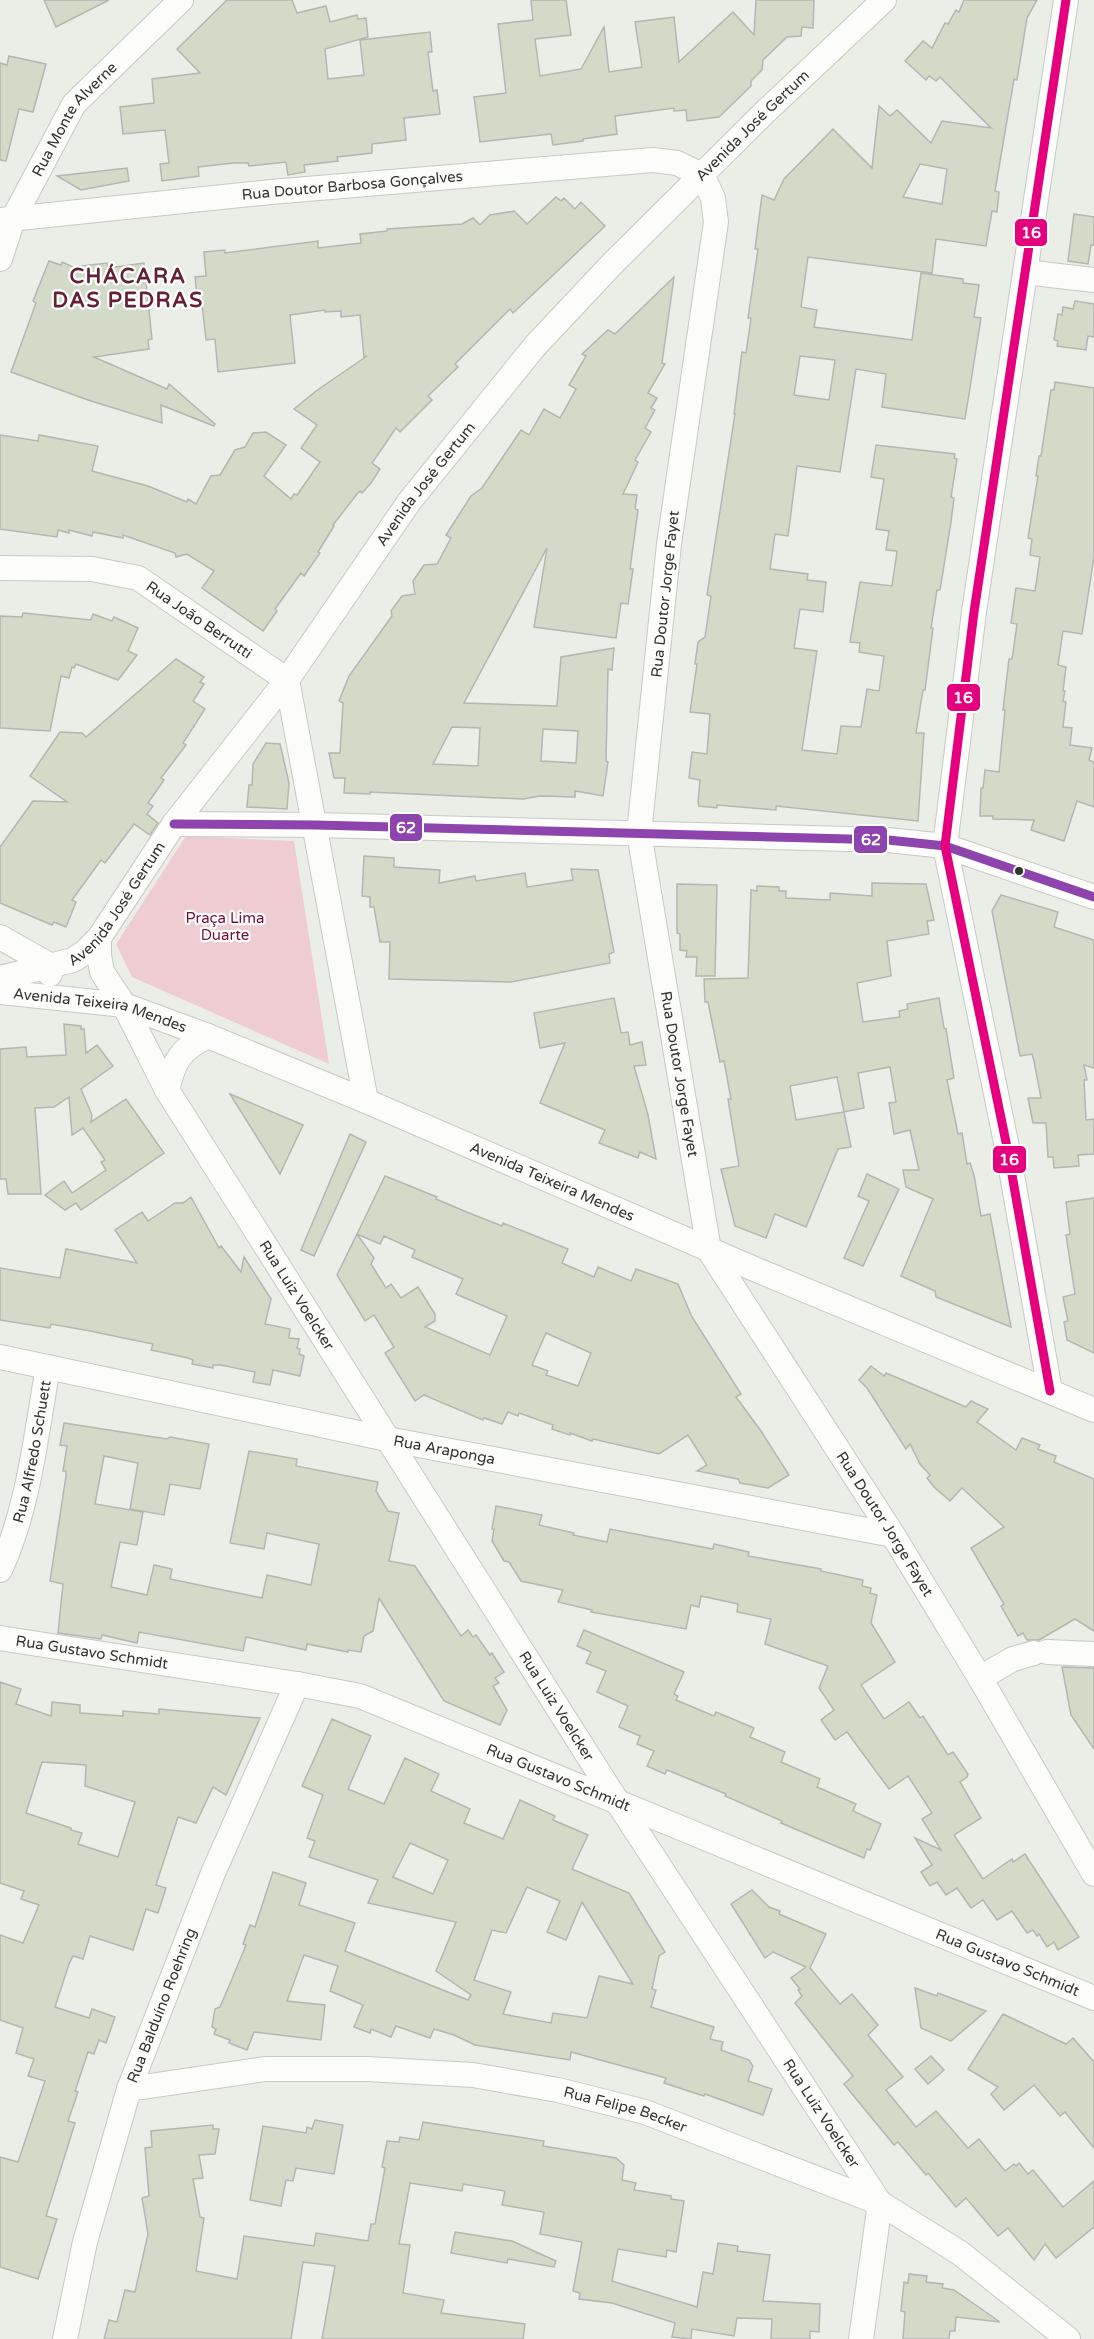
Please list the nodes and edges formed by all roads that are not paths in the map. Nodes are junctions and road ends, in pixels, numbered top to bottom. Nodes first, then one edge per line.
1 (182, 0) edge
2 (884, 0) edge
3 (1066, 0) edge
4 (702, 175) junction
5 (7, 220) edge
6 (0, 260) edge
7 (1025, 272) junction
8 (1094, 280) edge
9 (0, 568) edge
10 (287, 680) junction
11 (256, 719) junction
12 (297, 733) junction
13 (174, 824) junction
14 (316, 825) junction
15 (639, 833) junction
16 (945, 846) junction
17 (1094, 897) edge
18 (0, 937) edge
19 (99, 938) junction
20 (51, 966) junction
21 (0, 978) edge
22 (0, 991) edge
23 (124, 1005) junction
24 (208, 1036) junction
25 (167, 1090) junction
26 (366, 1101) junction
27 (709, 1250) junction
28 (0, 1357) edge
29 (48, 1366) junction
30 (1050, 1391) junction
31 (1094, 1410) edge
32 (387, 1438) junction
33 (892, 1535) junction
34 (0, 1570) edge
35 (0, 1638) edge
36 (1094, 1654) edge
37 (980, 1678) junction
38 (297, 1684) junction
39 (618, 1803) junction
40 (1094, 1874) edge
41 (1094, 1998) edge
42 (129, 2089) junction
43 (880, 2203) junction
44 (65, 2339) edge
45 (861, 2339) edge
46 (1068, 2339) edge

1 - 5 street, Rua Monte Alverne
2 - 4 street, Avenida José Gertum
3 - 7 street
4 - 5 street, Rua Doutor Barbosa Gonçalves
4 - 10 street, Avenida José Gertum
4 - 15 street, Rua Doutor Jorge Fayet
5 - 6 street, Rua Monte Alverne
7 - 8 street
7 - 16 street
9 - 10 street, Rua João Berrutti
10 - 11 street, Avenida José Gertum
10 - 12 street
11 - 12 street
11 - 13 street, Avenida José Gertum
12 - 14 street
13 - 14 street
13 - 19 street, Avenida José Gertum
14 - 15 street
14 - 26 street
15 - 16 street
15 - 27 street, Rua Doutor Jorge Fayet
16 - 17 street
16 - 30 street
18 - 20 street
19 - 20 street, Avenida José Gertum
19 - 23 street, Rua Luiz Voelcker
20 - 21 street, Avenida José Gertum
20 - 22 street
22 - 23 street, Avenida Teixeira Mendes
23 - 24 street, Avenida Teixeira Mendes
23 - 25 street, Rua Luiz Voelcker
24 - 25 street
24 - 26 street, Avenida Teixeira Mendes
25 - 32 street, Rua Luiz Voelcker
26 - 27 street, Avenida Teixeira Mendes
27 - 30 street, Avenida Teixeira Mendes
27 - 33 street, Rua Doutor Jorge Fayet
28 - 29 street, Rua Araponga
29 - 32 street, Rua Araponga
29 - 34 street, Rua Alfredo Schuett
30 - 31 street, Avenida Teixeira Mendes
32 - 33 street, Rua Araponga
32 - 39 street, Rua Luiz Voelcker
33 - 37 street, Rua Doutor Jorge Fayet
35 - 38 street, Rua Gustavo Schmidt
36 - 37 street
37 - 40 street, Rua Doutor Jorge Fayet
38 - 39 street, Rua Gustavo Schmidt
38 - 42 street, Rua Balduíno Roehring
39 - 41 street, Rua Gustavo Schmidt
39 - 43 street, Rua Luiz Voelcker
42 - 43 street, Rua Felipe Becker
42 - 44 street, Rua Balduíno Roehring
43 - 45 street
43 - 46 street, Rua Felipe Becker

